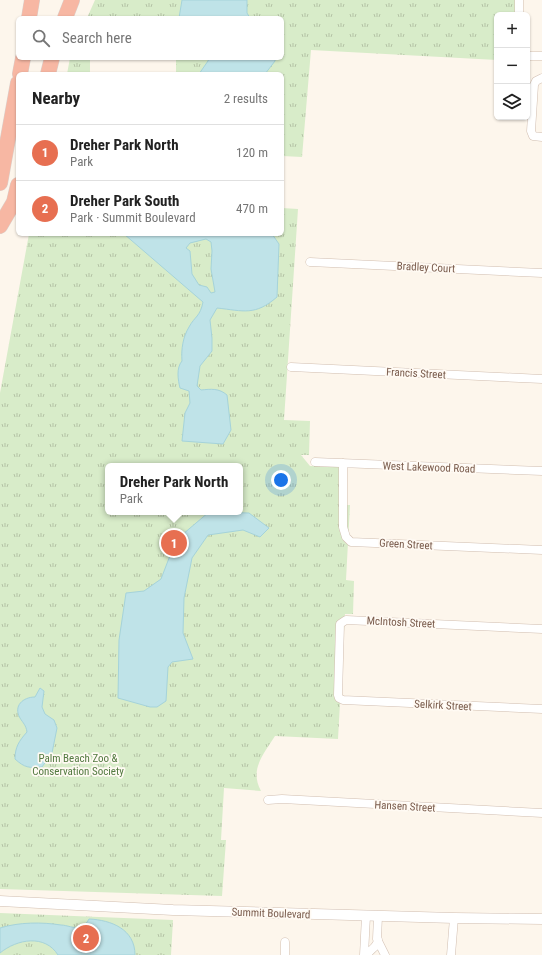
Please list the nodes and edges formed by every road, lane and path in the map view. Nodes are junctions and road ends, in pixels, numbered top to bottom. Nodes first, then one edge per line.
1 (32, 0) edge
2 (72, 0) edge
3 (519, 0) edge
4 (519, 12) edge
5 (29, 16) edge
6 (66, 16) edge
7 (530, 56) edge
8 (542, 56) edge
9 (23, 60) edge
10 (52, 60) edge
11 (20, 72) edge
12 (48, 72) edge
13 (541, 78) edge
14 (16, 94) edge
15 (540, 137) edge
16 (0, 183) edge
17 (16, 194) edge
18 (0, 226) edge
19 (310, 262) dead end
20 (542, 272) edge
21 (291, 367) dead end
22 (542, 379) edge
23 (315, 462) dead end
24 (343, 463) junction
25 (542, 471) edge
26 (542, 550) edge
27 (542, 629) edge
28 (343, 700) joint
29 (542, 709) edge
30 (268, 800) dead end
31 (542, 813) edge
32 (0, 901) edge
33 (366, 916) junction
34 (378, 916) junction
35 (454, 918) junction
36 (542, 919) edge
37 (378, 940) junction
38 (285, 942) dead end
39 (366, 954) edge
40 (285, 955) edge
41 (380, 955) edge
42 (385, 955) edge
43 (451, 955) edge

1 - 5 highway
2 - 6 highway
3 - 4 street
7 - 8 street
9 - 11 highway
10 - 12 highway
13 - 15 street
14 - 16 highway
17 - 18 highway
19 - 20 street, Bradley Court
21 - 22 street, Francis Street
23 - 24 street, West Lakewood Road
24 - 25 street, West Lakewood Road
24 - 26 street, Green Street
27 - 28 street, McIntosh Street
28 - 29 street, Selkirk Street
30 - 31 street, Hansen Street
32 - 33 street, Summit Boulevard
33 - 34 street, Summit Boulevard
33 - 39 street
34 - 35 street, Summit Boulevard
34 - 37 street
35 - 36 street, Summit Boulevard
35 - 43 street
37 - 39 street
37 - 42 street
38 - 40 street
39 - 41 street

